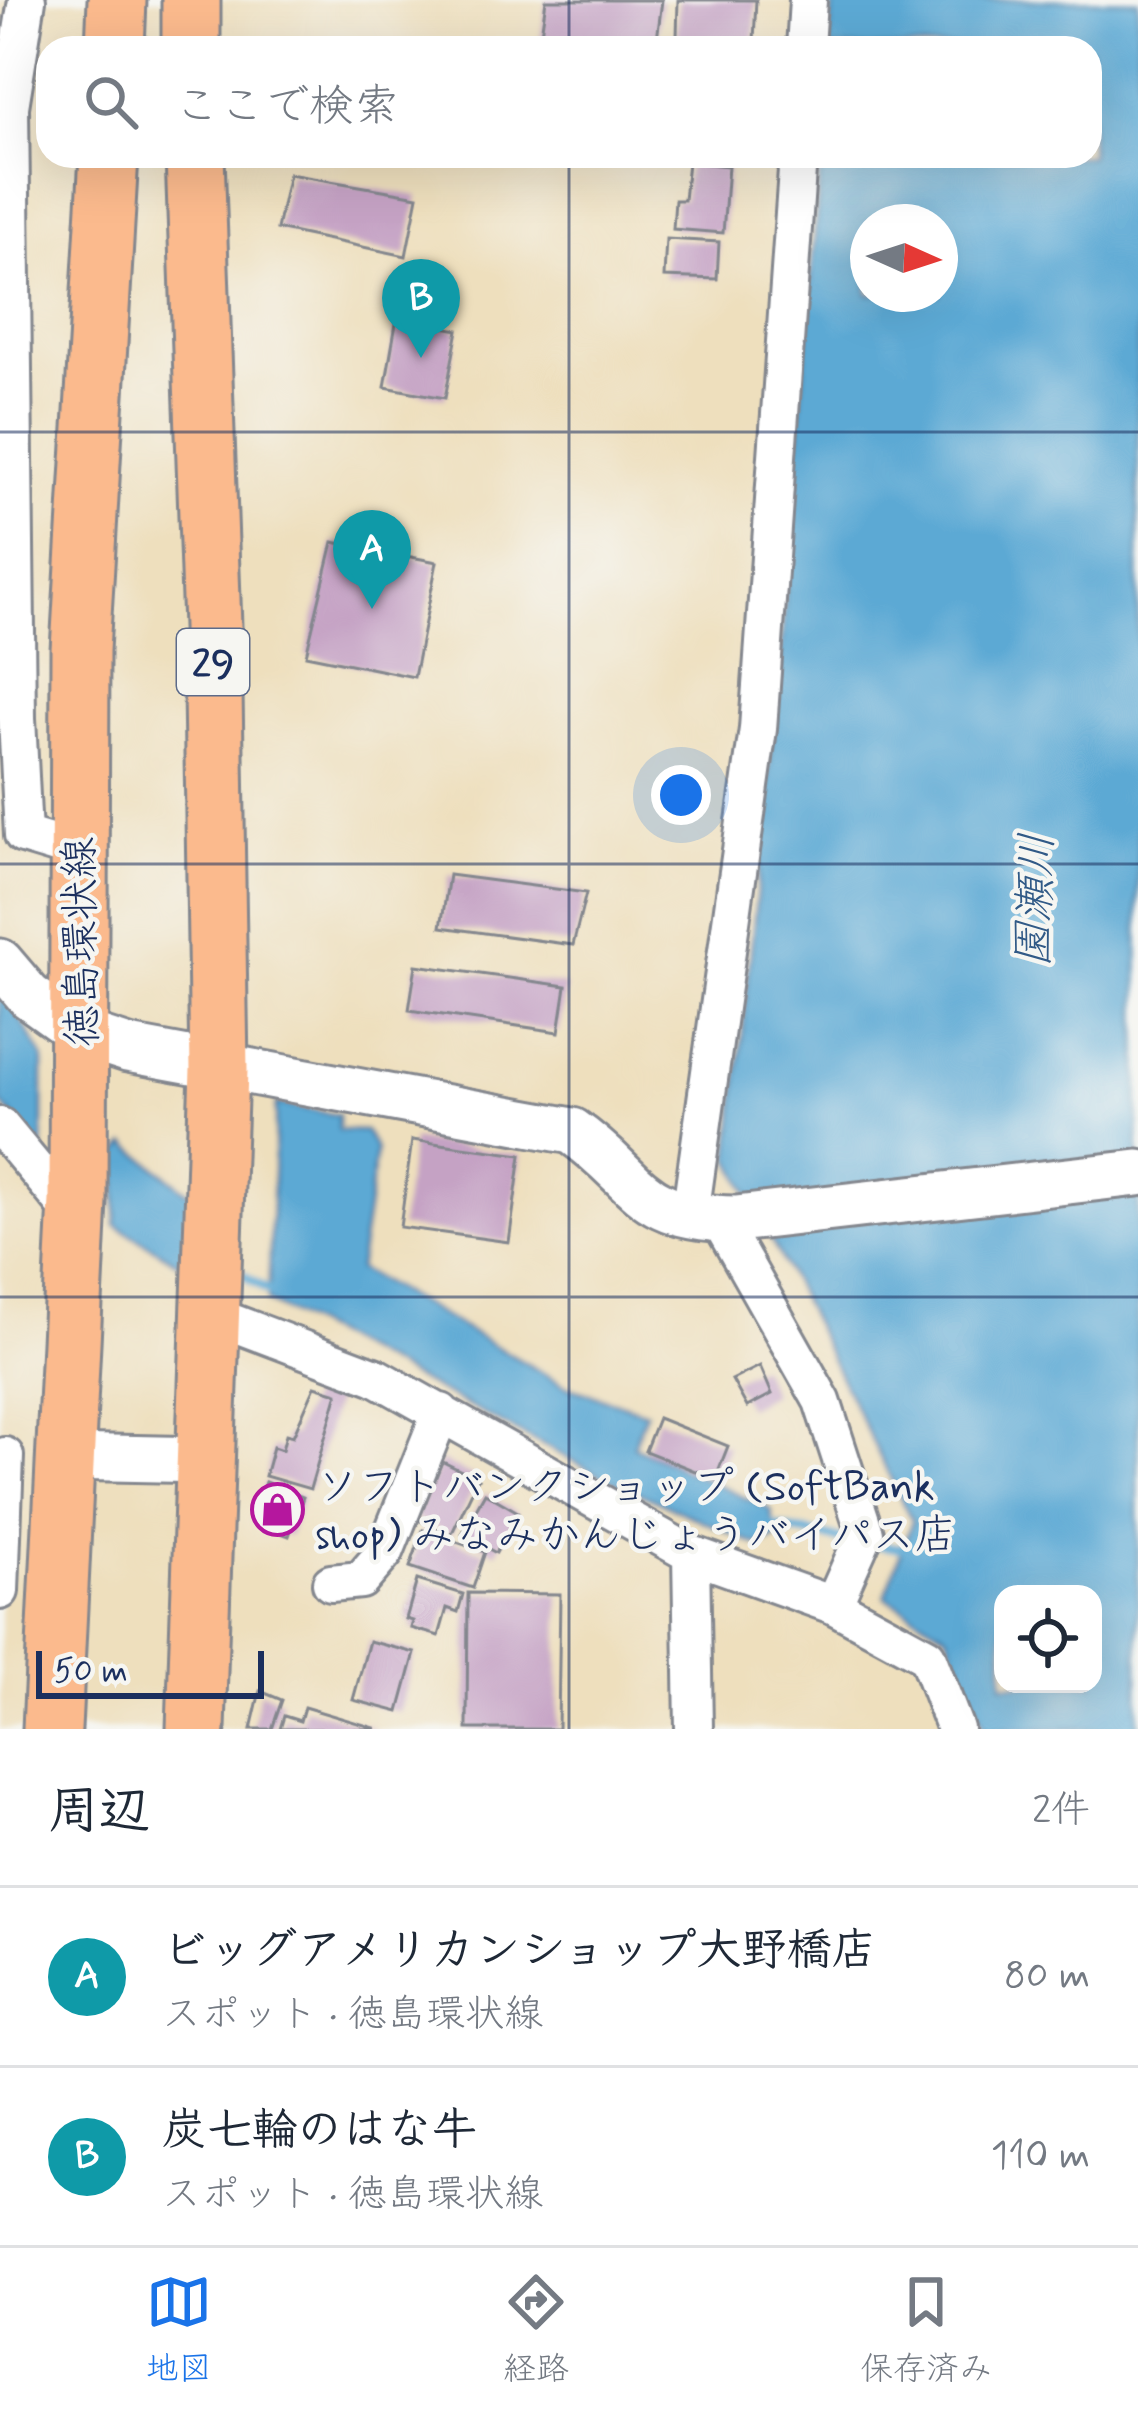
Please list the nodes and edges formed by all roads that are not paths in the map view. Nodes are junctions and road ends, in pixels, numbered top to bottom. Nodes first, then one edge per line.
1 (27, 0) edge
2 (117, 0) edge
3 (191, 0) edge
4 (808, 0) edge
5 (116, 36) edge
6 (191, 36) edge
7 (806, 36) edge
8 (108, 168) edge
9 (195, 168) edge
10 (797, 168) edge
11 (76, 851) junction
12 (0, 962) edge
13 (82, 1034) junction
14 (219, 1070) junction
15 (0, 1126) edge
16 (1138, 1173) edge
17 (78, 1210) junction
18 (715, 1217) junction
19 (215, 1302) junction
20 (441, 1412) junction
21 (2, 1455) edge
22 (63, 1457) junction
23 (208, 1460) junction
24 (691, 1553) junction
25 (331, 1583) dead end
26 (20, 1587) edge
27 (833, 1605) junction
28 (52, 1729) edge
29 (196, 1729) edge
30 (694, 1729) edge
31 (955, 1729) edge

1 - 11 street
2 - 5 main road
3 - 6 main road
4 - 7 street
8 - 11 main road, 徳島環状線
9 - 14 main road, 29
10 - 18 street
11 - 13 main road, 徳島環状線
12 - 13 street
13 - 14 street
13 - 17 main road, 徳島環状線
14 - 18 street
14 - 19 main road, 29
15 - 17 street
16 - 18 street
17 - 22 main road, 徳島環状線
18 - 27 street
19 - 20 street
19 - 23 main road, 29
20 - 24 street
20 - 25 street
21 - 22 street
21 - 26 street
22 - 23 street
22 - 26 main road, 徳島環状線
23 - 29 main road, 29
24 - 27 street
24 - 30 street
26 - 28 main road, 徳島環状線
27 - 31 street

